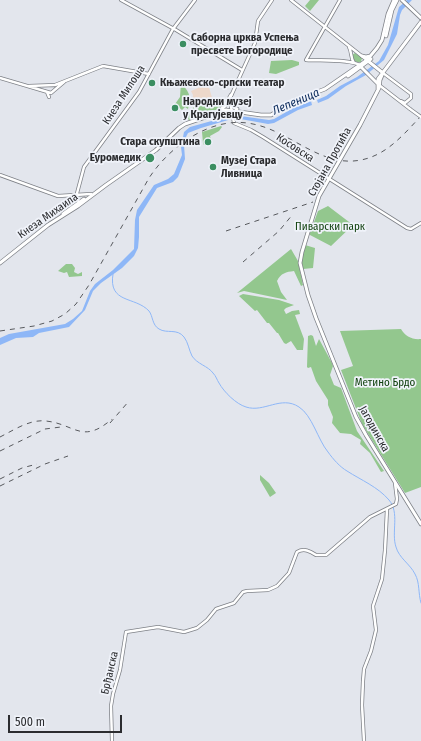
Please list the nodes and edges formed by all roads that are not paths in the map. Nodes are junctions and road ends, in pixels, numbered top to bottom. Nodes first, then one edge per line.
1 (121, 0) edge
2 (195, 0) edge
3 (272, 0) edge
4 (291, 0) edge
5 (340, 0) edge
6 (395, 0) edge
7 (404, 1) edge
8 (394, 5) junction
9 (421, 18) edge
10 (421, 22) edge
11 (325, 28) junction
12 (173, 29) junction
13 (349, 46) junction
14 (357, 52) junction
15 (373, 54) junction
16 (351, 55) junction
17 (362, 56) junction
18 (369, 62) junction
19 (354, 63) junction
20 (361, 67) junction
21 (242, 70) junction
22 (353, 70) junction
23 (383, 73) junction
24 (149, 74) junction
25 (0, 78) edge
26 (378, 83) junction
27 (59, 84) junction
28 (35, 87) junction
29 (46, 92) junction
30 (49, 97) dead end
31 (231, 97) junction
32 (409, 100) junction
33 (401, 101) junction
34 (293, 102) junction
35 (410, 108) junction
36 (231, 111) junction
37 (246, 112) junction
38 (215, 113) junction
39 (421, 117) edge
40 (0, 175) edge
41 (328, 179) junction
42 (106, 184) junction
43 (91, 194) junction
44 (77, 195) junction
45 (80, 203) junction
46 (421, 223) edge
47 (0, 262) edge
48 (315, 315) joint
49 (395, 483) junction
50 (389, 508) junction
51 (383, 510) junction
52 (387, 513) junction
53 (421, 524) edge
54 (112, 741) edge
55 (364, 741) edge

1 - 12 street
2 - 12 street, Кнеза Милоша
3 - 21 street
4 - 11 street
5 - 11 street
6 - 8 main road
6 - 15 main road
7 - 8 main road
7 - 9 main road
8 - 18 main road
10 - 23 main road, Стојана Протића
11 - 13 street
11 - 19 street
12 - 21 street
12 - 24 street, Кнеза Милоша
13 - 14 street
13 - 16 street
14 - 16 street
14 - 17 street
15 - 17 main road
15 - 18 main road
16 - 19 street
17 - 18 street
18 - 20 main road
18 - 23 main road
19 - 20 street
19 - 22 main road
20 - 22 main road
20 - 26 main road
20 - 34 main road
21 - 31 street
22 - 34 main road
23 - 26 main road, Стојана Протића
23 - 32 street
24 - 27 street
24 - 44 street, Кнеза Милоша
25 - 28 street
26 - 33 street
26 - 41 main road, Стојана Протића
27 - 28 street
27 - 29 street
28 - 29 street
29 - 30 street
31 - 36 street
31 - 37 main road
31 - 38 main road
32 - 33 street
32 - 35 street
33 - 35 street
34 - 37 main road, Кнеза Михаила
35 - 39 street, bridge
36 - 37 main road, Кнеза Михаила
36 - 38 main road, Кнеза Михаила
36 - 41 street, Косовска
38 - 42 main road, Кнеза Михаила
40 - 44 street
41 - 46 street, Косовска
41 - 48 main road, Стојана Протића
42 - 43 main road, Кнеза Михаила
42 - 45 main road, Кнеза Михаила
43 - 44 street
43 - 45 main road, Кнеза Михаила
44 - 45 street
45 - 47 main road, Кнеза Михаила
48 - 49 main road, Јагодинска
49 - 50 street
49 - 53 main road, Јагодинска
50 - 51 street
50 - 52 street
51 - 52 street
51 - 54 street, Брђанска
52 - 55 street

